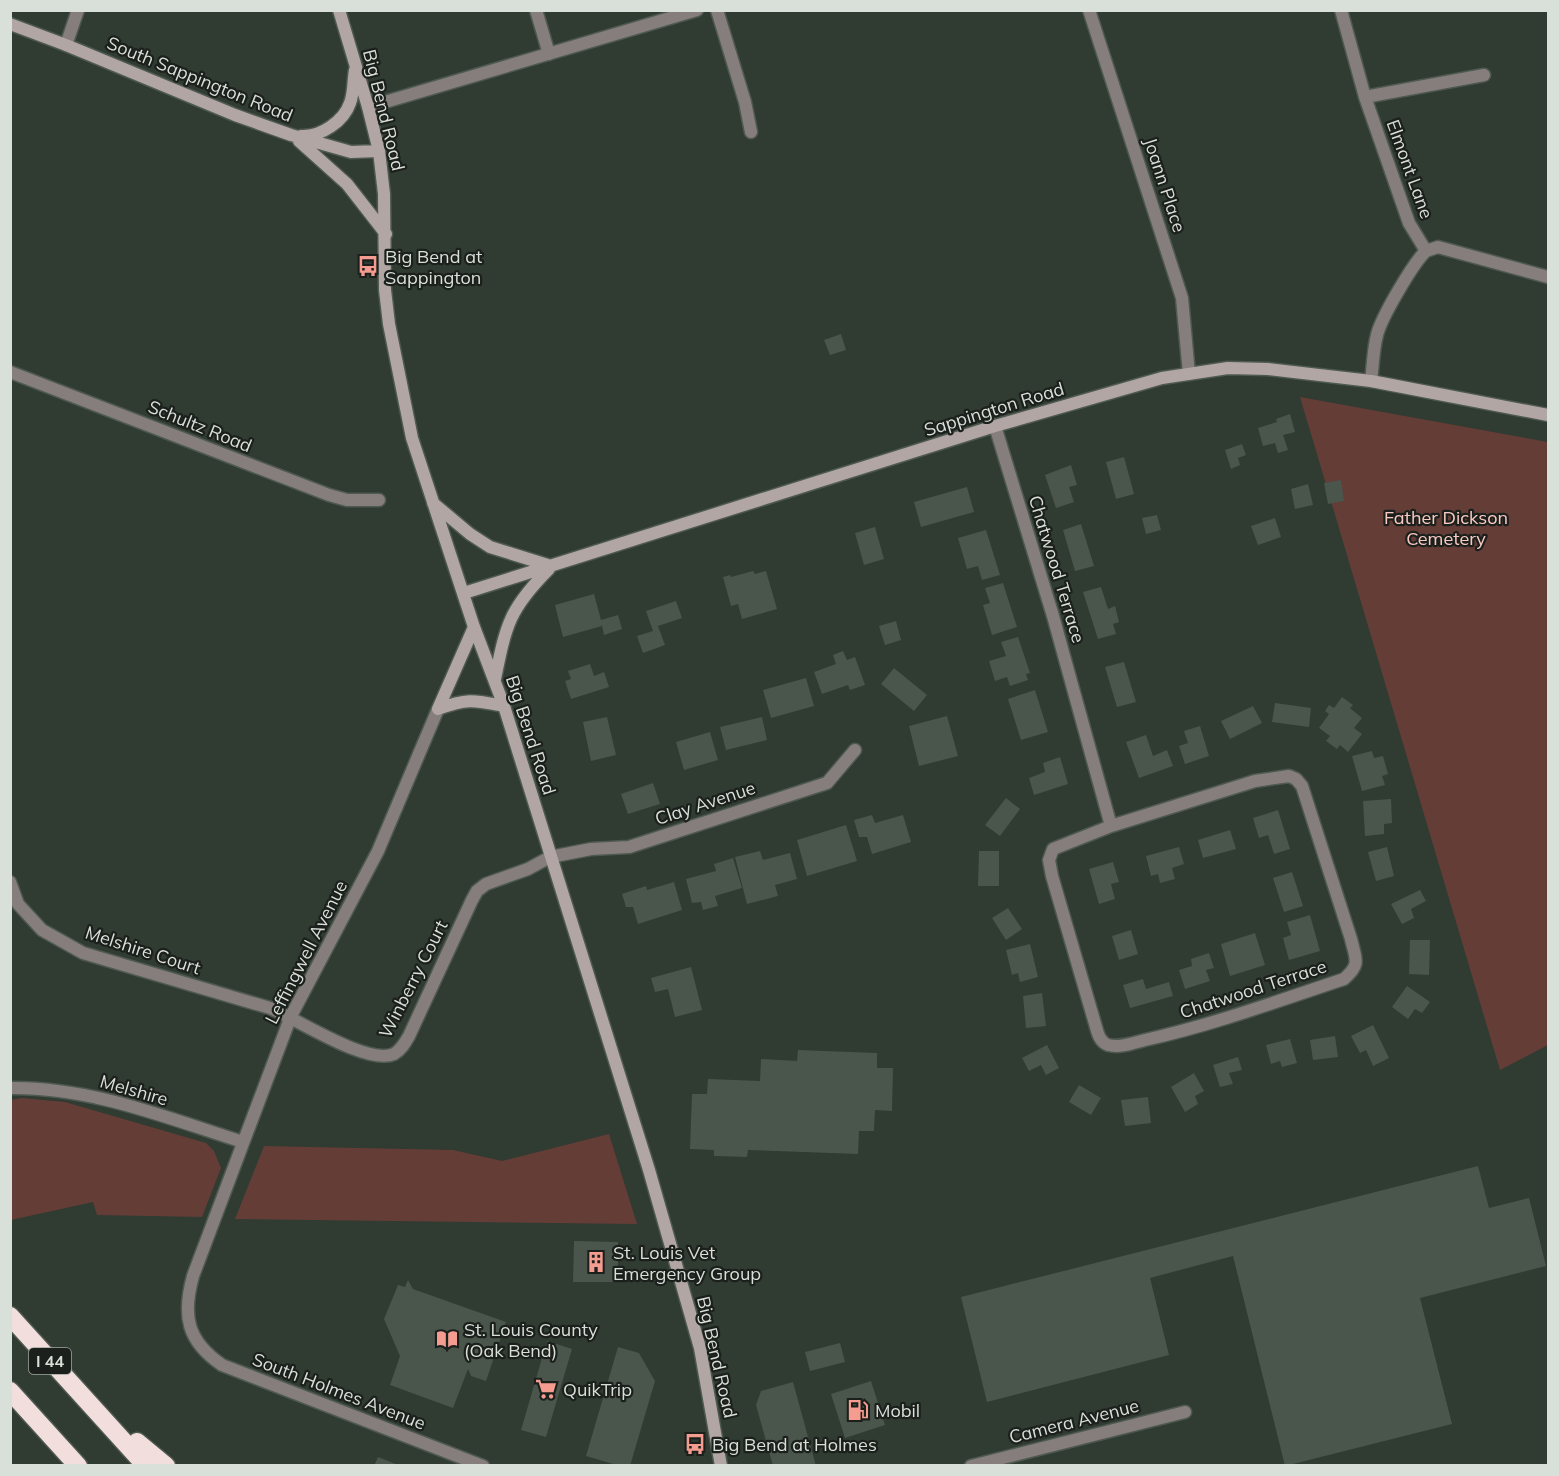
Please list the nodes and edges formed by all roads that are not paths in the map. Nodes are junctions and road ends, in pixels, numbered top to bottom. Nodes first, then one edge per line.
1 (78, 10) edge
2 (339, 10) edge
3 (536, 10) edge
4 (697, 10) edge
5 (717, 10) edge
6 (1089, 10) edge
7 (1341, 10) edge
8 (10, 24) edge
9 (66, 45) junction
10 (549, 54) junction
11 (356, 63) junction
12 (1484, 75) dead end
13 (1365, 97) junction
14 (368, 107) junction
15 (751, 132) dead end
16 (291, 135) junction
17 (379, 151) junction
18 (386, 234) junction
19 (1426, 251) junction
20 (1548, 277) edge
21 (10, 372) edge
22 (1189, 374) junction
23 (1371, 381) junction
24 (1548, 415) edge
25 (995, 426) junction
26 (380, 500) dead end
27 (432, 502) junction
28 (552, 566) junction
29 (464, 593) junction
30 (474, 627) junction
31 (494, 681) junction
32 (504, 706) junction
33 (438, 709) junction
34 (855, 750) dead end
35 (1111, 826) junction
36 (550, 857) junction
37 (10, 882) edge
38 (291, 1016) junction
39 (10, 1088) edge
40 (243, 1142) junction
41 (10, 1316) edge
42 (192, 1336) joint
43 (10, 1391) edge
44 (91, 1405) junction
45 (1185, 1412) dead end
46 (78, 1466) edge
47 (146, 1466) edge
48 (166, 1466) edge
49 (483, 1466) edge
50 (722, 1466) edge
51 (971, 1466) edge

1 - 9 street
2 - 11 main road, Big Bend Road
3 - 10 street
4 - 10 street
5 - 15 street
6 - 22 street, Joann Place
7 - 13 street, Elmont Lane
8 - 9 main road, South Sappington Road
9 - 16 main road, South Sappington Road
10 - 14 street
11 - 14 main road, Big Bend Road
11 - 16 main road
12 - 13 street, Elmont Lane
13 - 19 street, Elmont Lane
14 - 17 main road, Big Bend Road
16 - 17 main road, South Sappington Road
16 - 18 main road
17 - 18 main road, Big Bend Road
18 - 27 main road, Big Bend Road
19 - 20 street
19 - 23 street
21 - 26 street, Schultz Road
22 - 23 main road, Sappington Road
22 - 25 main road, Sappington Road
23 - 24 main road, Sappington Road
25 - 28 main road, Sappington Road
25 - 35 street, Chatwood Terrace
27 - 28 main road
27 - 29 main road, Big Bend Road
28 - 29 main road, Sappington Road
28 - 31 main road
29 - 30 main road, Big Bend Road
30 - 31 main road, Big Bend Road
30 - 33 main road, Leffingwell Avenue
31 - 32 main road, Big Bend Road
32 - 33 main road
32 - 36 main road, Big Bend Road
33 - 38 street, Leffingwell Avenue
34 - 36 street, Clay Avenue
35 - 35 street, Chatwood Terrace
36 - 38 street, Winberry Court
36 - 50 main road, Big Bend Road
37 - 38 street, Melshire Court
38 - 40 street, Leffingwell Avenue
39 - 40 street, Melshire
40 - 42 street, Leffingwell Avenue
41 - 44 highway, I 44
42 - 49 street, South Holmes Avenue
43 - 46 highway, I 44
44 - 47 highway, I 44
44 - 48 highway
45 - 51 street, Camera Avenue

